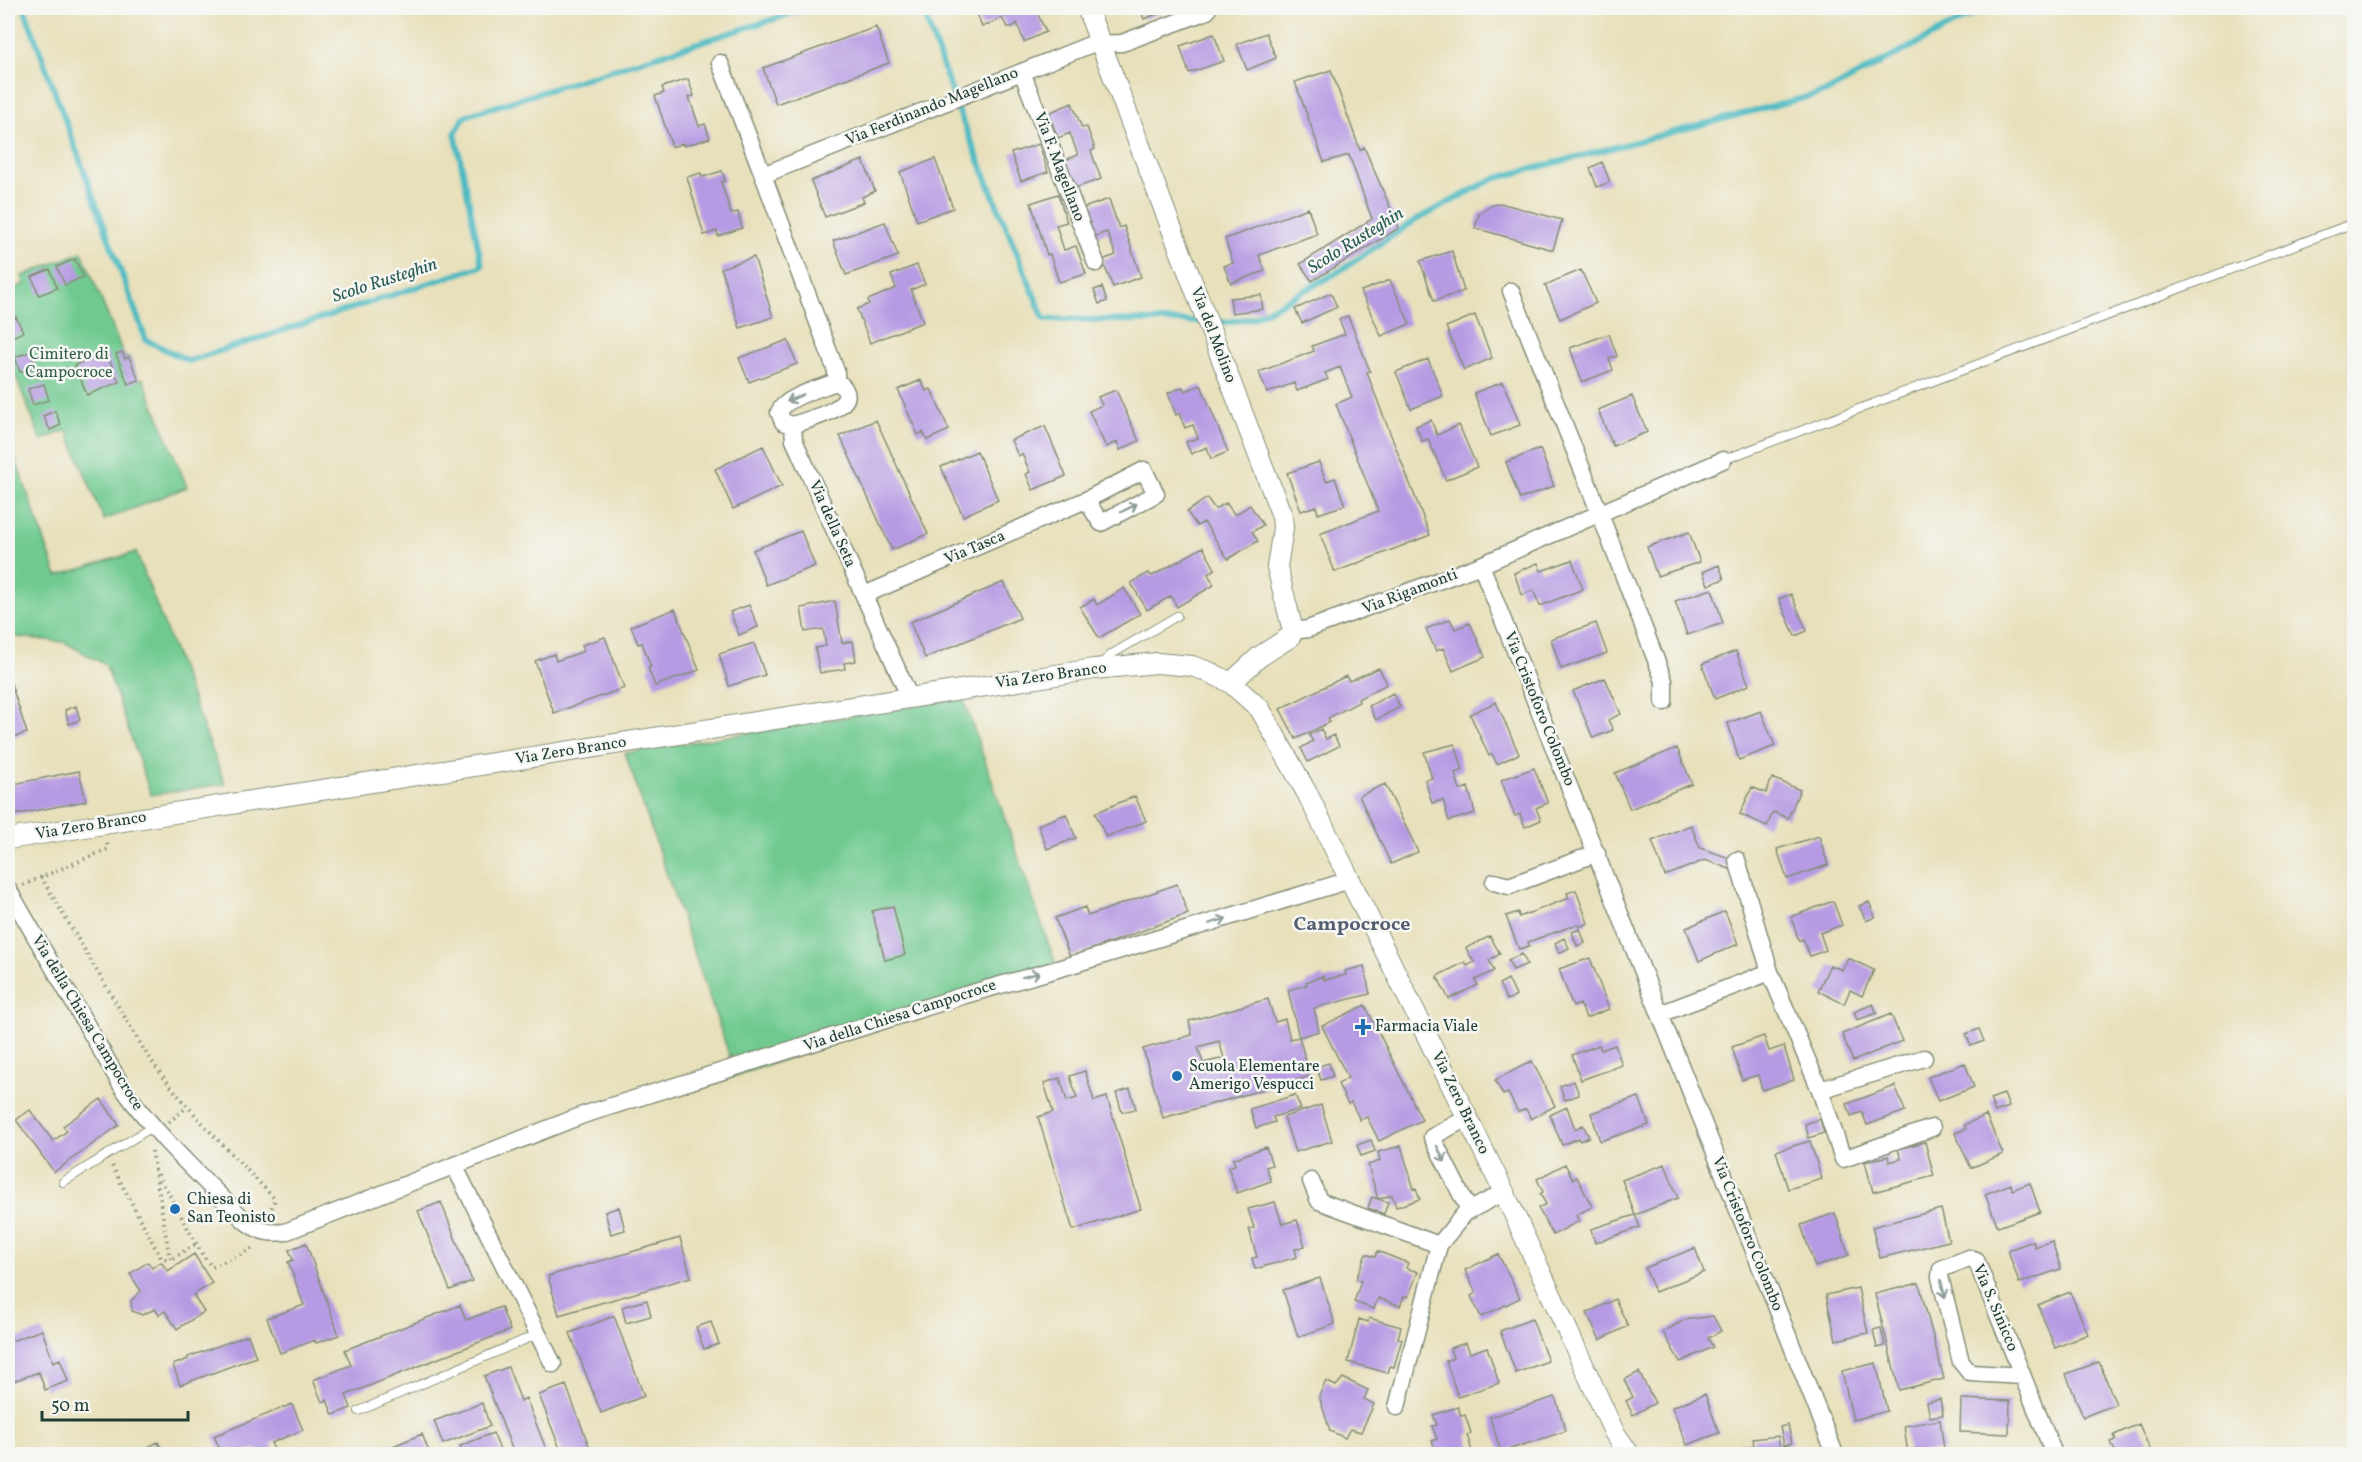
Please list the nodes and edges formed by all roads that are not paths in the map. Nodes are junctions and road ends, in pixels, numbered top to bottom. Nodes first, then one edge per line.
1 (1087, 8) edge
2 (1206, 8) edge
3 (1102, 44) junction
4 (720, 63) dead end
5 (1022, 72) junction
6 (763, 175) junction
7 (2355, 223) edge
8 (1096, 263) dead end
9 (1511, 291) dead end
10 (836, 382) junction
11 (793, 425) junction
12 (1723, 460) joint
13 (1086, 500) dead end
14 (1600, 514) junction
15 (1481, 565) junction
16 (864, 595) junction
17 (1177, 616) dead end
18 (1293, 631) junction
19 (1103, 668) junction
20 (1231, 683) junction
21 (910, 698) junction
22 (1664, 702) dead end
23 (8, 839) edge
24 (1597, 853) junction
25 (1737, 860) dead end
26 (1350, 880) junction
27 (1494, 882) dead end
28 (8, 890) edge
29 (1770, 972) junction
30 (1660, 1014) junction
31 (1924, 1058) dead end
32 (1820, 1090) junction
33 (1467, 1118) junction
34 (1932, 1128) dead end
35 (155, 1130) junction
36 (454, 1165) junction
37 (63, 1182) dead end
38 (1311, 1182) dead end
39 (1504, 1192) junction
40 (1469, 1210) junction
41 (1439, 1245) junction
42 (538, 1334) junction
43 (553, 1364) dead end
44 (2023, 1376) junction
45 (1397, 1407) dead end
46 (359, 1411) dead end
47 (1629, 1455) edge
48 (1835, 1455) edge
49 (2054, 1455) edge

1 - 3 street, Via del Molino
2 - 3 street
3 - 5 street, Via Ferdinando Magellano
3 - 18 street, Via del Molino
4 - 6 street
5 - 6 street, Via Ferdinando Magellano
5 - 8 street, Via F. Magellano
6 - 10 street
7 - 12 lane
9 - 14 street
10 - 11 street
10 -> 11 street
11 - 16 street, Via della Seta
12 - 14 street, Via Rigamonti
13 - 16 street, Via Tasca
14 - 15 street, Via Rigamonti
14 - 22 street
15 - 18 street, Via Rigamonti
15 - 24 street, Via Cristoforo Colombo
16 - 21 street, Via della Seta
17 - 19 lane
18 - 20 street, Via Rigamonti
19 - 20 street, Via Zero Branco
19 - 21 street, Via Zero Branco
20 - 26 street, Via Zero Branco
21 - 23 street, Via Zero Branco
24 - 27 street
24 - 30 street, Via Cristoforo Colombo
25 - 29 street
26 - 33 street, Via Zero Branco
36 -> 26 street, Via della Chiesa Campocroce
28 - 35 street, Via della Chiesa Campocroce
29 - 30 street
29 - 32 street
30 - 48 street, Via Cristoforo Colombo
31 - 32 street
32 - 34 street
33 - 39 street, Via Zero Branco
33 -> 40 street
35 - 36 street, Via della Chiesa Campocroce
35 - 37 lane
36 - 42 street
38 - 41 street
39 - 40 street
39 - 47 street, Via Zero Branco
40 - 41 street
41 - 45 street
42 - 43 street
42 - 46 lane
44 -> 44 street, Via S. Sinicco
44 - 49 street, Via S. Sinicco

